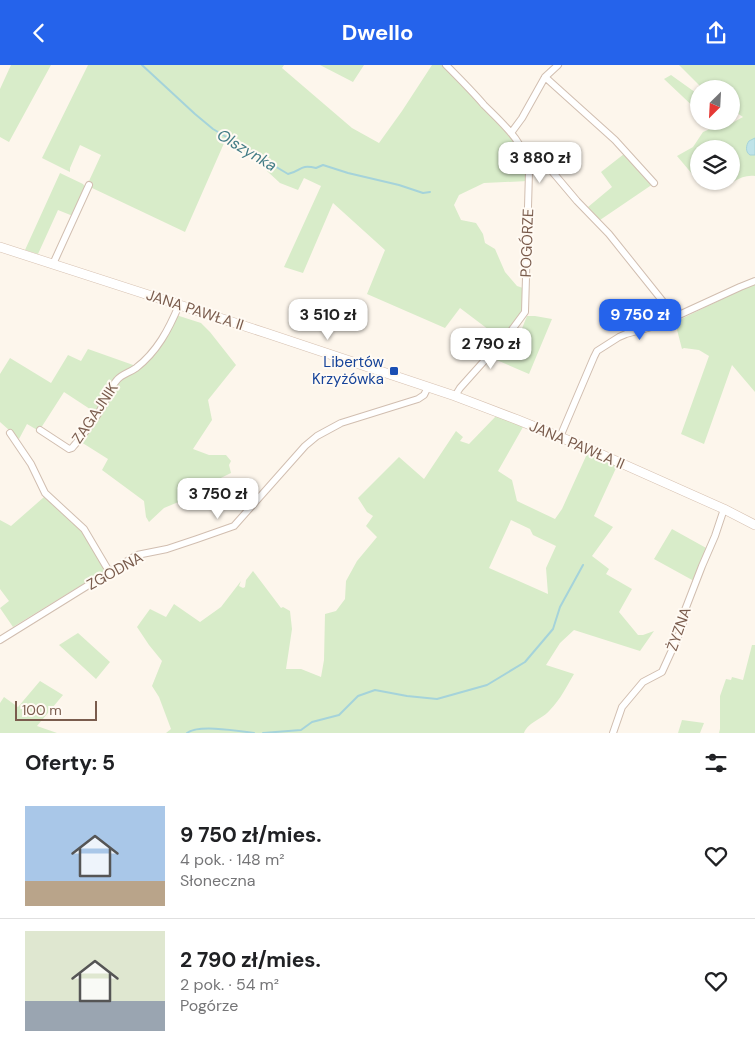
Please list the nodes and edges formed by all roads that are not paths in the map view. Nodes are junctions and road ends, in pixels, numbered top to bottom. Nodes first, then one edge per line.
1 (446, 65) edge
2 (558, 65) edge
3 (544, 77) junction
4 (511, 133) junction
5 (529, 163) junction
6 (654, 183) dead end
7 (89, 185) dead end
8 (0, 247) edge
9 (53, 264) junction
10 (755, 281) edge
11 (179, 305) junction
12 (674, 318) junction
13 (428, 387) junction
14 (455, 396) junction
15 (40, 430) dead end
16 (10, 433) dead end
17 (560, 437) junction
18 (724, 509) junction
19 (755, 525) edge
20 (110, 573) junction
21 (0, 640) edge
22 (613, 733) edge

1 - 4 street, POGÓRZE
2 - 3 street
3 - 4 street
3 - 6 street
4 - 5 street, POGÓRZE
5 - 12 street
5 - 14 street, POGÓRZE
7 - 9 street
8 - 9 street, JANA PAWŁA II
9 - 11 street, JANA PAWŁA II
10 - 12 street
11 - 13 street, JANA PAWŁA II
11 - 15 street, ZAGAJNIK
12 - 17 street
13 - 14 street, JANA PAWŁA II
13 - 20 street, ZGODNA
14 - 17 street, JANA PAWŁA II
16 - 20 street
17 - 18 street, JANA PAWŁA II
18 - 19 street
18 - 22 street, ŻYZNA
20 - 21 street, ZGODNA

